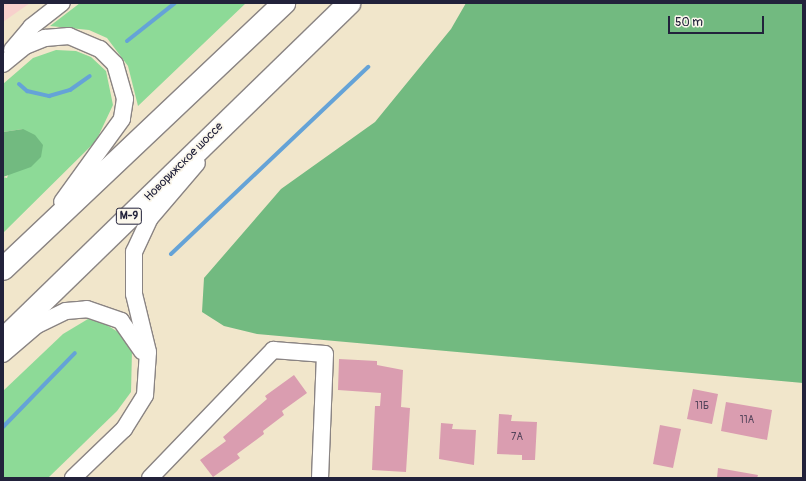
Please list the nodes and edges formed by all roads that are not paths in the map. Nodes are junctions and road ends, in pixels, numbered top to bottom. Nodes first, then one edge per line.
1 (62, 3) edge
2 (284, 3) edge
3 (349, 3) edge
4 (3, 63) edge
5 (255, 92) junction
6 (37, 234) junction
7 (3, 269) edge
8 (3, 340) edge
9 (3, 354) edge
10 (148, 367) junction
11 (73, 478) edge
12 (150, 478) edge
13 (320, 478) edge

1 - 4 street
2 - 6 highway
3 - 5 highway, Новорижское шоссе / М-9
4 - 6 street
5 - 8 highway, Новорижское шоссе / М-9
5 - 10 street, М-9
6 - 7 highway
9 - 10 street, М-9
10 - 11 street, М-9
12 - 13 street

